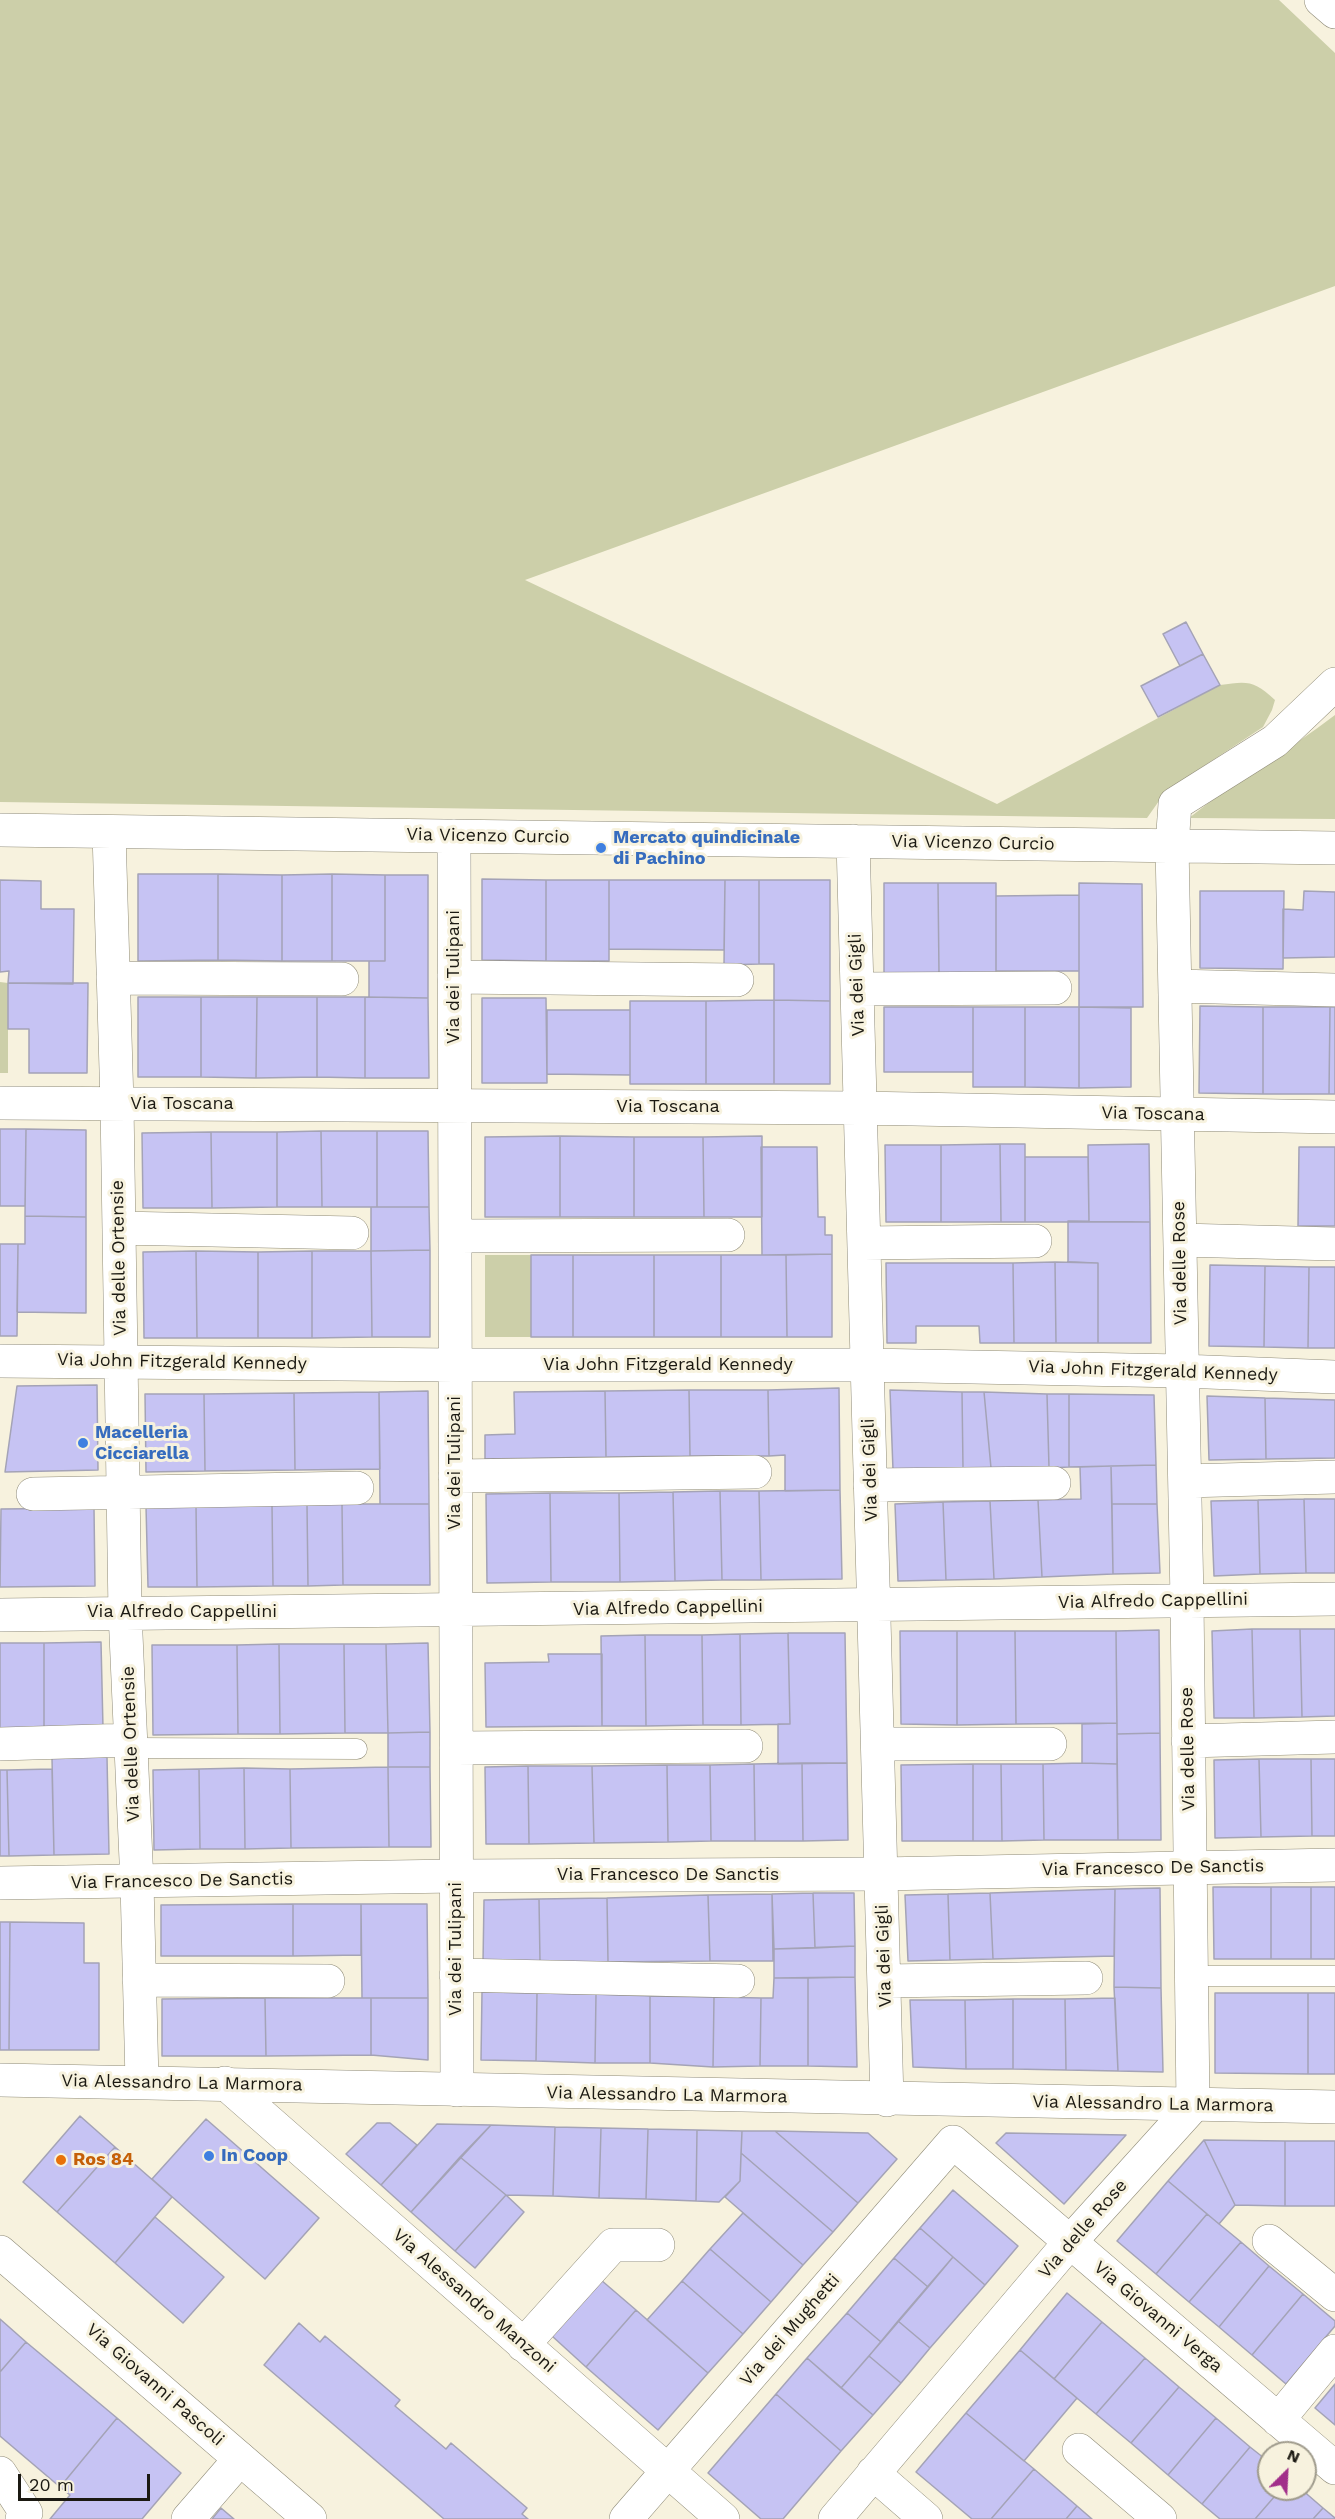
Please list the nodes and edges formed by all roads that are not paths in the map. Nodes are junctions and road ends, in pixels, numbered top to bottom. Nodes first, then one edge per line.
1 (1321, 0) edge
2 (1335, 12) edge
3 (1335, 684) edge
4 (0, 830) edge
5 (109, 831) junction
6 (454, 836) junction
7 (853, 841) junction
8 (1172, 846) junction
9 (1335, 848) edge
10 (454, 977) junction
11 (113, 978) junction
12 (342, 979) dead end
13 (737, 980) dead end
14 (1175, 986) junction
15 (1055, 988) dead end
16 (857, 989) junction
17 (1335, 990) edge
18 (0, 1103) edge
19 (117, 1104) junction
20 (455, 1106) junction
21 (860, 1108) junction
22 (1177, 1114) junction
23 (1335, 1117) edge
24 (119, 1228) junction
25 (352, 1233) dead end
26 (728, 1235) dead end
27 (455, 1236) junction
28 (1180, 1240) junction
29 (1035, 1241) dead end
30 (864, 1243) junction
31 (1335, 1244) edge
32 (0, 1361) edge
33 (121, 1362) junction
34 (454, 1365) junction
35 (867, 1365) junction
36 (1182, 1371) junction
37 (1335, 1377) edge
38 (755, 1472) dead end
39 (455, 1476) junction
40 (1335, 1477) edge
41 (1185, 1481) junction
42 (1054, 1484) dead end
43 (870, 1485) junction
44 (357, 1488) dead end
45 (123, 1491) junction
46 (33, 1494) dead end
47 (1335, 1599) edge
48 (1186, 1600) junction
49 (873, 1605) junction
50 (455, 1611) junction
51 (125, 1612) junction
52 (0, 1615) edge
53 (1335, 1737) edge
54 (1188, 1741) junction
55 (0, 1744) edge
56 (131, 1744) junction
57 (878, 1744) junction
58 (1050, 1744) dead end
59 (746, 1746) dead end
60 (456, 1748) junction
61 (357, 1749) dead end
62 (1335, 1865) edge
63 (1190, 1867) junction
64 (881, 1874) junction
65 (456, 1876) junction
66 (0, 1883) edge
67 (137, 1883) junction
68 (456, 1975) junction
69 (1191, 1976) junction
70 (1335, 1976) edge
71 (1086, 1978) dead end
72 (139, 1980) junction
73 (328, 1981) dead end
74 (738, 1981) dead end
75 (884, 1981) junction
76 (0, 2079) edge
77 (142, 2081) junction
78 (225, 2083) junction
79 (456, 2090) junction
80 (887, 2100) junction
81 (954, 2100) junction
82 (1193, 2106) junction
83 (1335, 2107) edge
84 (953, 2142) junction
85 (1269, 2241) dead end
86 (1070, 2242) junction
87 (658, 2245) dead end
88 (0, 2252) edge
89 (1335, 2295) edge
90 (524, 2345) junction
91 (1335, 2351) edge
92 (1278, 2420) junction
93 (1078, 2450) dead end
94 (240, 2458) junction
95 (1335, 2468) edge
96 (668, 2471) junction
97 (0, 2473) edge
98 (873, 2473) junction
99 (22, 2519) edge
100 (188, 2519) edge
101 (310, 2519) edge
102 (626, 2519) edge
103 (723, 2519) edge
104 (835, 2519) edge
105 (926, 2519) edge
106 (1160, 2519) edge

1 - 2 street
3 - 8 street, Via delle Rose
4 - 5 street, Via Vicenzo Curcio
5 - 6 street, Via Vicenzo Curcio
5 - 11 street, Via delle Ortensie
6 - 7 street, Via Vicenzo Curcio
6 - 10 street, Via dei Tulipani
7 - 8 street, Via Vicenzo Curcio
7 - 16 street, Via dei Gigli
8 - 9 street, Via Vicenzo Curcio
8 - 14 street, Via delle Rose
10 - 13 street
10 - 20 street, Via dei Tulipani
11 - 12 street
11 - 19 street, Via delle Ortensie
14 - 17 street
14 - 22 street, Via delle Rose
15 - 16 street
16 - 21 street, Via dei Gigli
18 - 19 street, Via Toscana
19 - 20 street, Via Toscana
19 - 24 street, Via delle Ortensie
20 - 21 street, Via Toscana
20 - 27 street, Via dei Tulipani
21 - 22 street, Via Toscana
21 - 30 street, Via dei Gigli
22 - 23 street, Via Toscana
22 - 28 street, Via delle Rose
24 - 25 street
24 - 33 street, Via delle Ortensie
26 - 27 street
27 - 34 street, Via dei Tulipani
28 - 31 street
28 - 36 street, Via delle Rose
29 - 30 street
30 - 35 street, Via dei Gigli
32 - 33 street, Via John Fitzgerald Kennedy
33 - 34 street, Via John Fitzgerald Kennedy
33 - 45 street, Via delle Ortensie
34 - 35 street, Via John Fitzgerald Kennedy
34 - 39 street, Via dei Tulipani
35 - 36 street, Via John Fitzgerald Kennedy
35 - 43 street, Via dei Gigli
36 - 37 street, Via John Fitzgerald Kennedy
36 - 41 street, Via delle Rose
38 - 39 street
39 - 50 street, Via dei Tulipani
40 - 41 street
41 - 48 street, Via delle Rose
42 - 43 street
43 - 49 street, Via dei Gigli
44 - 45 street
45 - 46 street
45 - 51 street, Via delle Ortensie
47 - 48 street, Via Alfredo Cappellini
48 - 49 street, Via Alfredo Cappellini
48 - 54 street, Via delle Rose
49 - 50 street, Via Alfredo Cappellini
49 - 57 street, Via dei Gigli
50 - 51 street, Via Alfredo Cappellini
50 - 60 street, Via dei Tulipani
51 - 52 street, Via Alfredo Cappellini
51 - 56 street, Via delle Ortensie
53 - 54 street
54 - 63 street, Via delle Rose
55 - 56 street
56 - 61 lane
56 - 67 street, Via delle Ortensie
57 - 58 street
57 - 64 street, Via dei Gigli
59 - 60 street
60 - 65 street, Via dei Tulipani
62 - 63 street, Via Francesco De Sanctis
63 - 64 street, Via Francesco De Sanctis
63 - 69 street, Via delle Rose
64 - 65 street, Via Francesco De Sanctis
64 - 75 street, Via dei Gigli
65 - 67 street, Via Francesco De Sanctis
65 - 68 street, Via dei Tulipani
66 - 67 street, Via Francesco De Sanctis
67 - 72 street, Via delle Ortensie
68 - 74 street
68 - 79 street, Via dei Tulipani
69 - 70 lane
69 - 82 street, Via delle Rose
71 - 75 street
72 - 73 street
72 - 77 street, Via delle Ortensie
75 - 80 street, Via dei Gigli
76 - 77 street, Via Alessandro La Marmora
77 - 78 street, Via Alessandro La Marmora
78 - 79 street, Via Alessandro La Marmora
78 - 90 street, Via Alessandro Manzoni
79 - 80 street, Via Alessandro La Marmora
80 - 81 street, Via Alessandro La Marmora
81 - 82 street, Via Alessandro La Marmora
81 - 84 street
82 - 83 street, Via Alessandro La Marmora
82 - 86 street, Via delle Rose
84 - 86 street, Via Giovanni Verga
84 - 96 street, Via dei Mughetti
85 - 89 street
86 - 92 street, Via Giovanni Verga
86 - 98 street, Via delle Rose
87 - 90 street
88 - 94 street, Via Giovanni Pascoli
90 - 96 street, Via Alessandro Manzoni
91 - 92 street
92 - 95 street, Via Giovanni Verga
93 - 106 street
94 - 100 street
94 - 101 street, Via Giovanni Pascoli
96 - 102 street, Via dei Mughetti
96 - 103 street, Via Alessandro Manzoni
97 - 99 street
98 - 104 street, Via delle Rose
98 - 105 street

